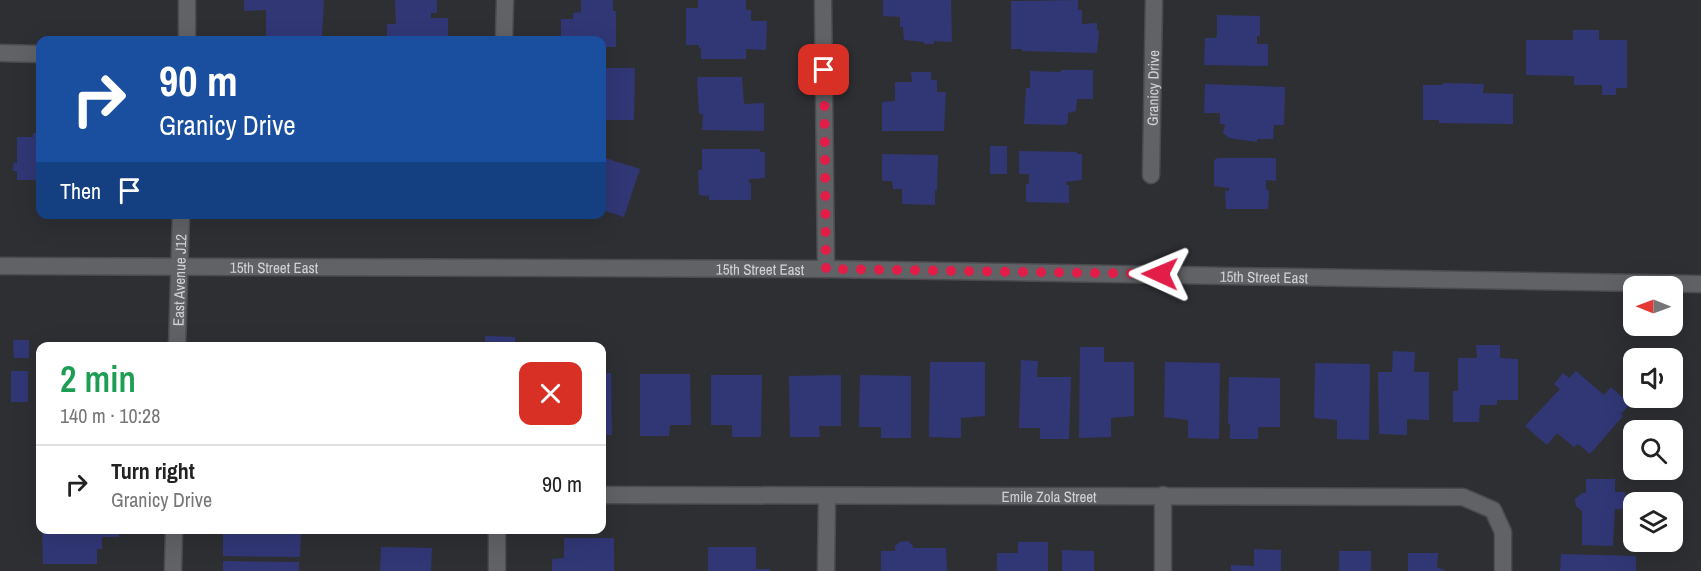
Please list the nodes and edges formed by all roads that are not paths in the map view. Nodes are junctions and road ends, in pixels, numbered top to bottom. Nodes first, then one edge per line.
1 (187, 0) edge
2 (505, 0) edge
3 (823, 0) edge
4 (1154, 0) edge
5 (187, 36) edge
6 (504, 36) edge
7 (0, 53) edge
8 (36, 54) edge
9 (1151, 175) dead end
10 (181, 219) edge
11 (0, 266) edge
12 (179, 268) junction
13 (826, 269) junction
14 (1701, 284) edge
15 (177, 342) edge
16 (606, 495) edge
17 (1163, 495) junction
18 (827, 496) junction
19 (174, 534) edge
20 (497, 534) edge
21 (173, 571) edge
22 (497, 571) edge
23 (826, 571) edge
24 (1163, 571) edge
25 (1503, 571) edge

1 - 5 street
2 - 6 street
3 - 13 street
4 - 9 street, Granicy Drive
7 - 8 street
10 - 12 street, East Avenue J12
11 - 12 street, 15th Street East
12 - 13 street, 15th Street East
12 - 15 street, East Avenue J12
13 - 14 street, 15th Street East
16 - 18 street, Emile Zola Street
17 - 18 street, Emile Zola Street
17 - 24 street
17 - 25 street, Emile Zola Street
18 - 23 street
19 - 21 street
20 - 22 street

